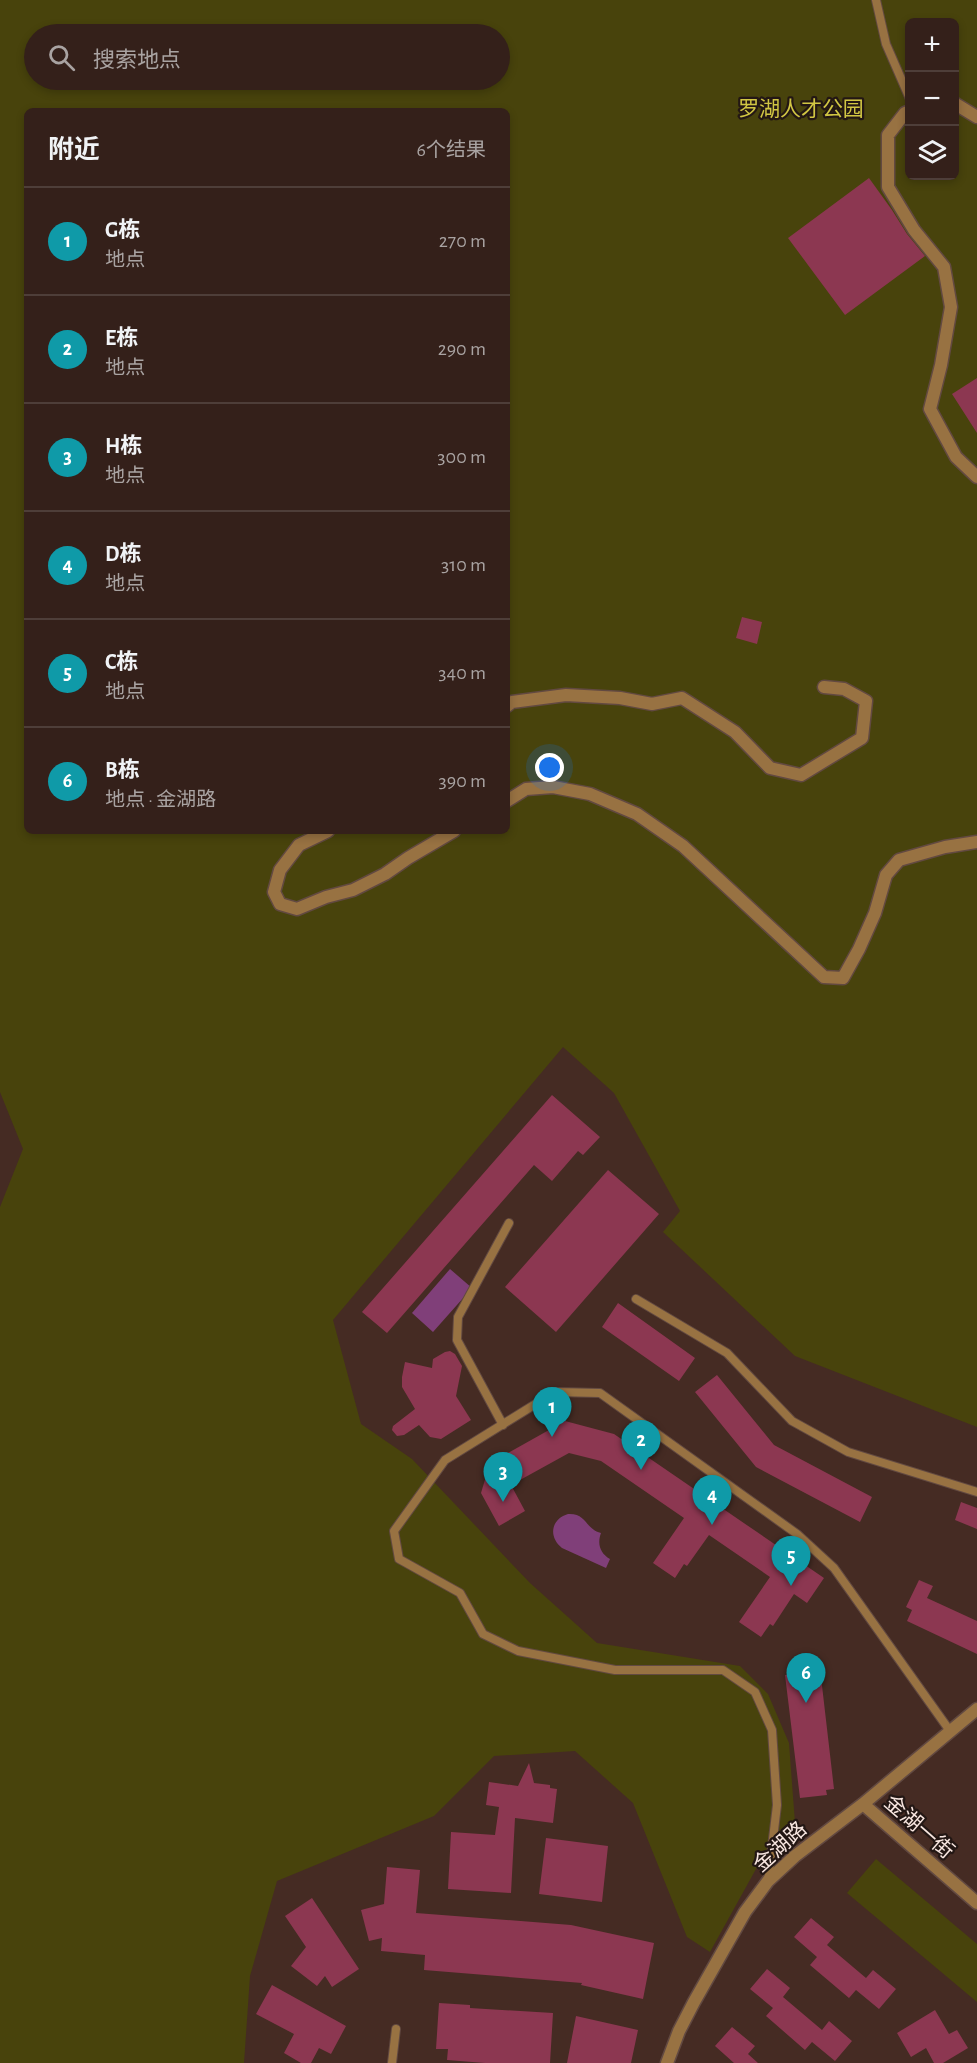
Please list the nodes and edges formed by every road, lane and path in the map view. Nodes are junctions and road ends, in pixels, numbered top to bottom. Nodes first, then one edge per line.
1 (876, 0) edge
2 (905, 89) edge
3 (959, 107) edge
4 (905, 113) edge
5 (977, 117) edge
6 (977, 477) edge
7 (824, 687) dead end
8 (510, 704) edge
9 (510, 799) edge
10 (322, 834) edge
11 (449, 834) edge
12 (977, 842) edge
13 (509, 1223) dead end
14 (636, 1299) dead end
15 (503, 1425) junction
16 (977, 1492) edge
17 (977, 1709) edge
18 (950, 1731) junction
19 (863, 1804) junction
20 (768, 1881) junction
21 (977, 1903) edge
22 (396, 2029) dead end
23 (392, 2063) edge
24 (667, 2063) edge

1 - 2 lane
3 - 5 street
4 - 6 street
7 - 8 street
9 - 12 street
10 - 11 street
13 - 15 lane
14 - 16 lane
15 - 18 lane
15 - 20 lane
17 - 18 street, 金湖路
18 - 19 street, 金湖路
19 - 20 street, 金湖路
19 - 21 street, 金湖一街
20 - 24 street, 金湖路
22 - 23 lane

